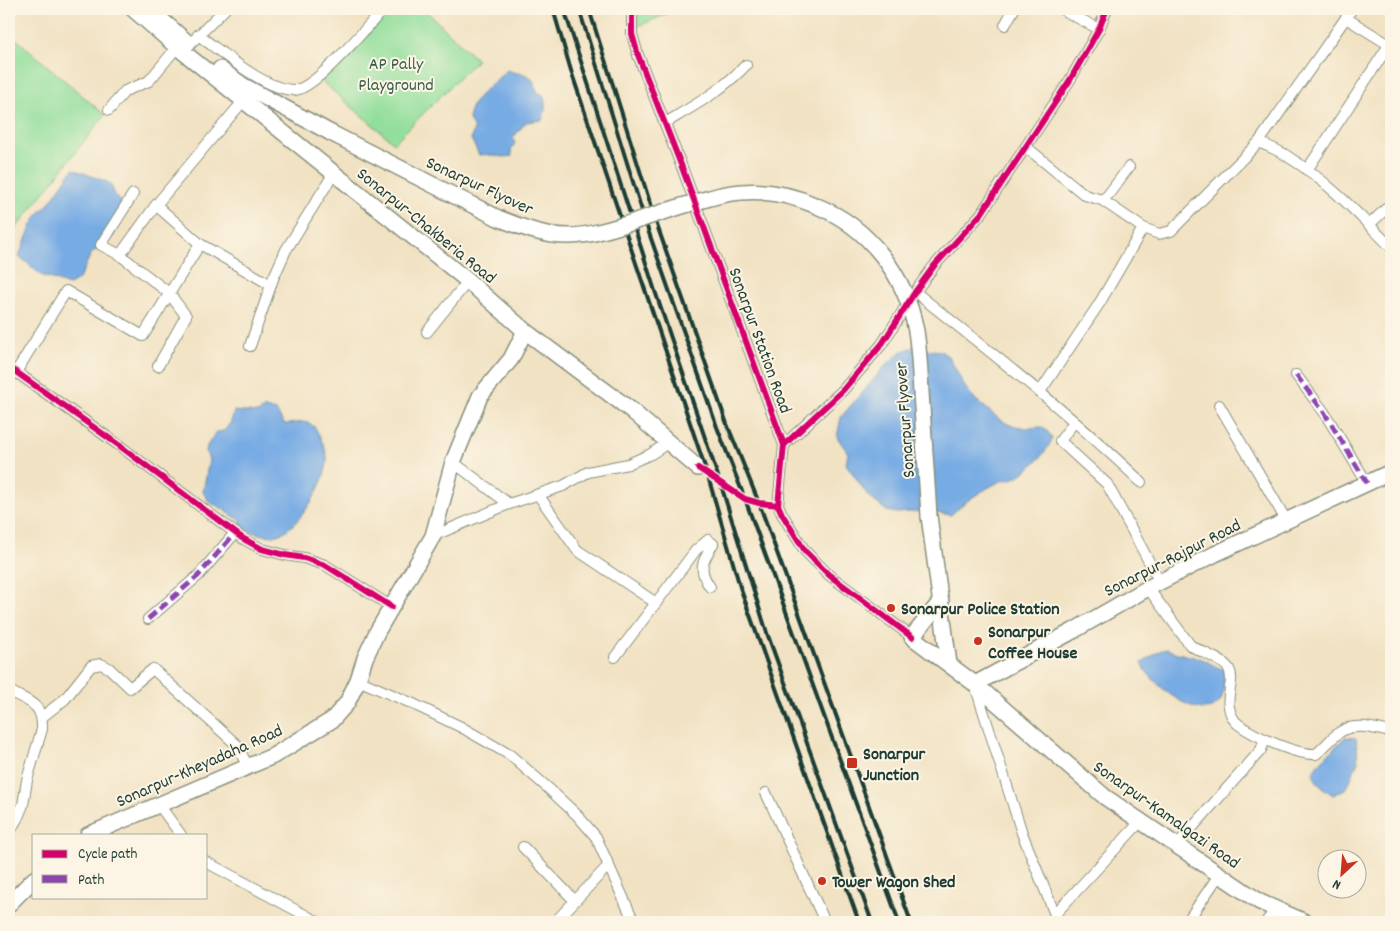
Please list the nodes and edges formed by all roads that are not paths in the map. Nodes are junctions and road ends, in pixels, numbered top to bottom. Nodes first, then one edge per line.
1 (134, 9) edge
2 (150, 9) edge
3 (225, 9) edge
4 (384, 9) edge
5 (635, 9) edge
6 (1014, 9) edge
7 (1060, 9) edge
8 (1107, 9) edge
9 (1352, 9) edge
10 (1346, 18) junction
11 (1005, 25) dead end
12 (1099, 30) junction
13 (188, 42) junction
14 (1390, 46) edge
15 (746, 65) dead end
16 (244, 100) junction
17 (109, 110) dead end
18 (665, 123) junction
19 (1259, 142) junction
20 (1026, 147) junction
21 (1129, 167) dead end
22 (1306, 170) junction
23 (334, 174) junction
24 (133, 194) dead end
25 (1102, 200) junction
26 (1391, 204) edge
27 (156, 205) junction
28 (1370, 224) junction
29 (1143, 228) junction
30 (200, 244) junction
31 (1391, 248) edge
32 (120, 255) junction
33 (468, 281) junction
34 (271, 286) junction
35 (915, 292) junction
36 (169, 294) junction
37 (525, 331) junction
38 (427, 332) dead end
39 (250, 346) dead end
40 (158, 366) dead end
41 (13, 369) edge
42 (1296, 375) dead end
43 (1040, 392) junction
44 (1219, 405) dead end
45 (1074, 422) junction
46 (669, 442) junction
47 (784, 445) junction
48 (453, 462) junction
49 (698, 468) dead end
50 (1391, 472) edge
51 (1141, 482) dead end
52 (1367, 483) junction
53 (538, 496) junction
54 (509, 504) junction
55 (1286, 520) junction
56 (235, 533) junction
57 (433, 536) junction
58 (1154, 585) junction
59 (710, 587) dead end
60 (941, 602) junction
61 (656, 603) junction
62 (392, 607) junction
63 (148, 619) dead end
64 (912, 637) junction
65 (615, 657) dead end
66 (949, 664) junction
67 (358, 680) junction
68 (975, 684) junction
69 (9, 691) edge
70 (42, 717) junction
71 (1391, 732) edge
72 (1265, 739) junction
73 (248, 767) junction
74 (766, 793) dead end
75 (159, 805) junction
76 (1140, 822) junction
77 (9, 832) edge
78 (90, 834) edge
79 (180, 834) edge
80 (1176, 846) junction
81 (523, 847) dead end
82 (208, 863) edge
83 (608, 866) junction
84 (1219, 876) junction
85 (32, 881) edge
86 (576, 901) junction
87 (9, 904) edge
88 (1276, 909) junction
89 (1056, 918) edge
90 (318, 922) edge
91 (555, 922) edge
92 (634, 922) edge
93 (825, 922) edge
94 (1187, 922) edge
95 (1266, 922) edge
96 (1304, 922) edge

1 - 13 main road, Sonarpur-Chakberia Road
2 - 13 main road, Sonarpur Flyover
3 - 13 street
4 - 13 street
5 - 18 street, Sonarpur Station Road
6 - 11 street
7 - 12 street
8 - 12 street
9 - 10 street
10 - 14 street
10 - 19 street
12 - 20 street
13 - 16 main road, Sonarpur-Chakberia Road
13 - 17 street
13 - 60 main road, Sonarpur Flyover, bridge
14 - 22 street
15 - 18 street
16 - 23 main road, Sonarpur-Chakberia Road
16 - 27 street
18 - 47 street, Sonarpur Station Road
19 - 22 street
19 - 29 street
20 - 25 street
20 - 35 street
21 - 25 street
22 - 28 street
23 - 33 main road, Sonarpur-Chakberia Road
23 - 34 street
24 - 32 street
25 - 29 street
26 - 28 street
27 - 30 street
27 - 32 street
28 - 31 street
29 - 43 street
30 - 34 street
30 - 36 street
32 - 36 street
33 - 37 main road, Sonarpur-Chakberia Road
33 - 38 street
34 - 39 street
35 - 43 street
35 - 47 street
36 - 40 street
36 - 41 street
37 - 46 main road, Sonarpur-Chakberia Road
37 - 48 main road, Sonarpur-Kheyadaha Road
41 - 56 street
42 - 52 street
43 - 45 street
44 - 55 street
45 - 51 street
45 - 58 street
46 - 49 main road, Sonarpur-Chakberia Road
46 - 53 street
47 - 64 street, Sonarpur Station Road
48 - 54 street
48 - 57 main road, Sonarpur-Kheyadaha Road
50 - 52 main road, Sonarpur-Rajpur Road
52 - 55 main road, Sonarpur-Rajpur Road
53 - 54 street
53 - 61 street
54 - 57 street
55 - 58 main road, Sonarpur-Rajpur Road
56 - 62 street
56 - 63 street
57 - 62 main road, Sonarpur-Kheyadaha Road
58 - 68 main road, Sonarpur-Rajpur Road
58 - 72 street
59 - 61 street
60 - 64 main road
60 - 66 main road, Sonarpur Flyover
61 - 65 street
62 - 67 main road, Sonarpur-Kheyadaha Road
64 - 66 main road
66 - 68 main road, Sonarpur-Kamalgazi Road
67 - 73 main road, Sonarpur-Kheyadaha Road
67 - 83 street
68 - 76 main road, Sonarpur-Kamalgazi Road
68 - 89 street
69 - 70 street
70 - 73 street
70 - 77 street
71 - 72 street
72 - 80 street
73 - 75 main road, Sonarpur-Kheyadaha Road
74 - 93 street
75 - 78 main road, Sonarpur-Kheyadaha Road
75 - 79 street
76 - 80 main road, Sonarpur-Kamalgazi Road
76 - 89 street
80 - 84 main road, Sonarpur-Kamalgazi Road
81 - 86 street
82 - 90 street
83 - 86 street
83 - 92 street
84 - 88 main road, Sonarpur-Kamalgazi Road
84 - 94 street
85 - 87 main road
86 - 91 street
88 - 95 street
88 - 96 main road, Sonarpur-Kamalgazi Road

